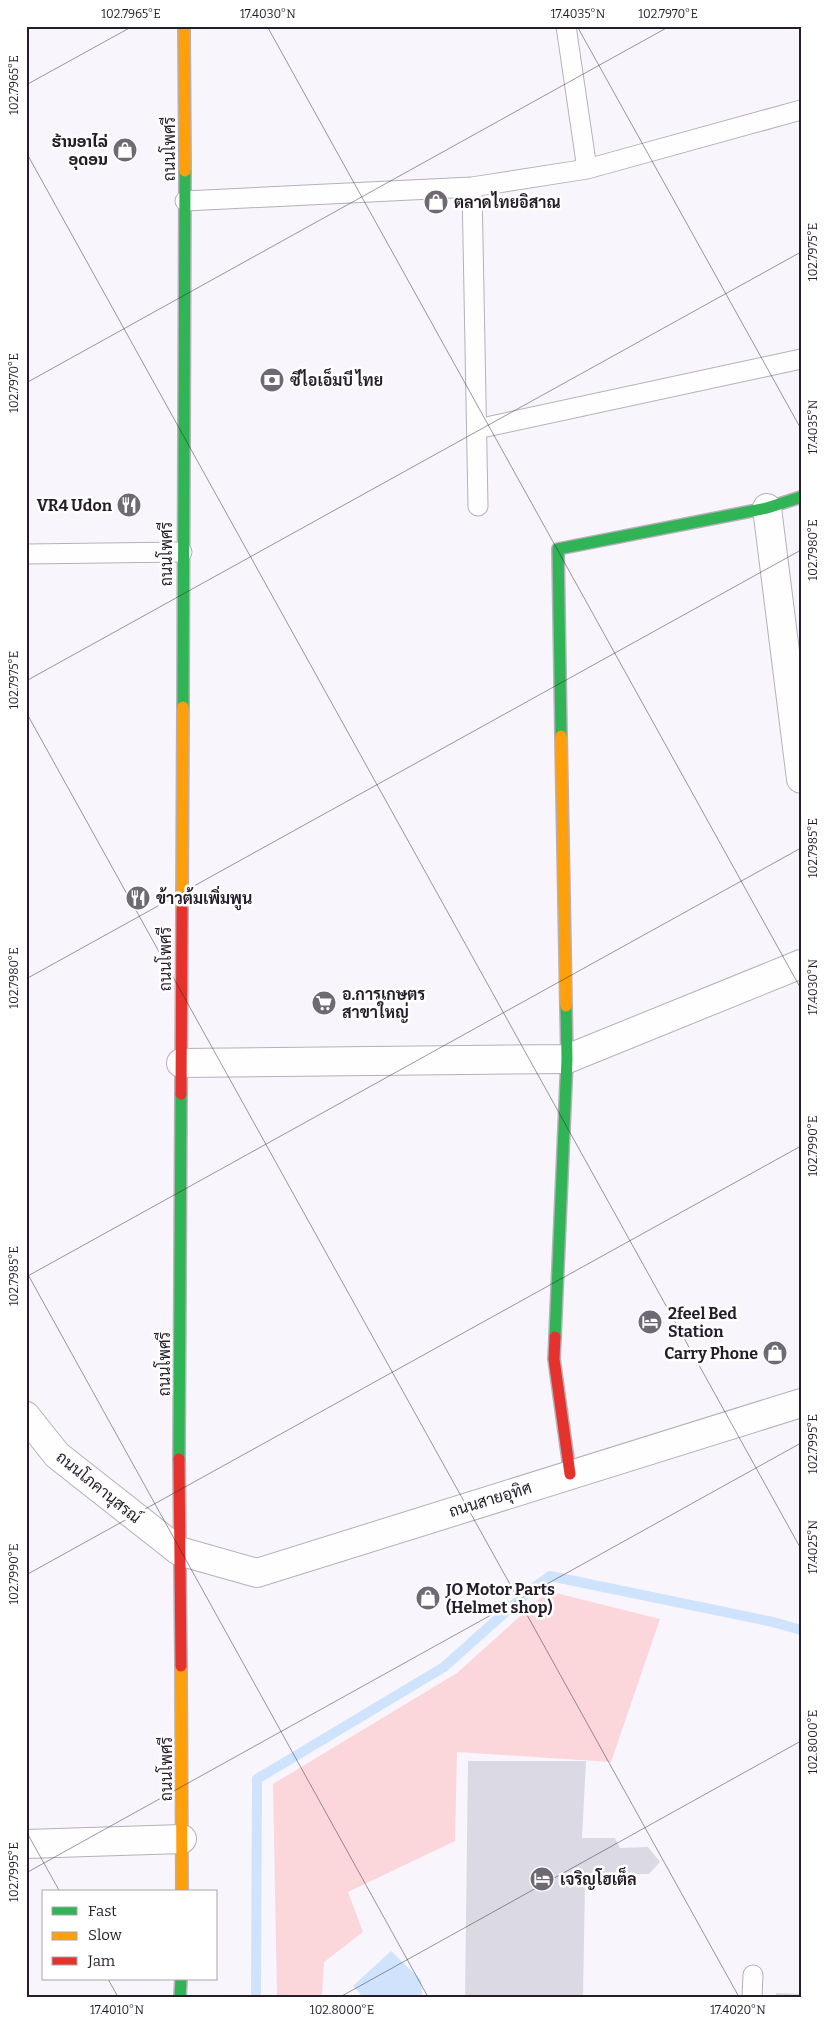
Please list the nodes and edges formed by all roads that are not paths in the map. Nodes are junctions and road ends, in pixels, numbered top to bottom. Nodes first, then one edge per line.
1 (184, 26) edge
2 (566, 26) edge
3 (801, 110) edge
4 (587, 169) junction
5 (472, 187) junction
6 (185, 201) junction
7 (801, 359) edge
8 (477, 429) junction
9 (801, 497) edge
10 (478, 506) dead end
11 (767, 508) junction
12 (182, 552) junction
13 (26, 554) edge
14 (801, 779) edge
15 (801, 964) edge
16 (567, 1059) junction
17 (181, 1063) junction
18 (801, 1404) edge
19 (26, 1416) edge
20 (570, 1474) junction
21 (179, 1552) junction
22 (182, 1839) junction
23 (26, 1844) edge
24 (182, 1890) edge
25 (753, 1975) dead end
26 (180, 1980) edge
27 (180, 1997) edge
28 (752, 1997) edge

1 - 6 main road, ถนนโพศรี
2 - 4 lane
3 - 4 lane
4 - 5 lane
5 - 6 lane
5 - 8 lane
6 - 12 main road, ถนนโพศรี
7 - 8 lane
8 - 10 lane
9 - 11 main road
11 - 14 street
11 - 16 main road
12 - 13 lane
12 - 17 main road, ถนนโพศรี
15 - 16 street
16 - 17 street
16 - 20 main road
17 - 21 main road, ถนนโพศรี
18 - 20 street, ถนนสายอุทิศ
19 - 21 street, ถนนโภคานุสรณ์
20 - 21 street, ถนนสายอุทิศ
21 - 22 main road, ถนนโพศรี
22 - 23 street
22 - 24 main road, ถนนโพศรี
25 - 28 lane
26 - 27 main road

